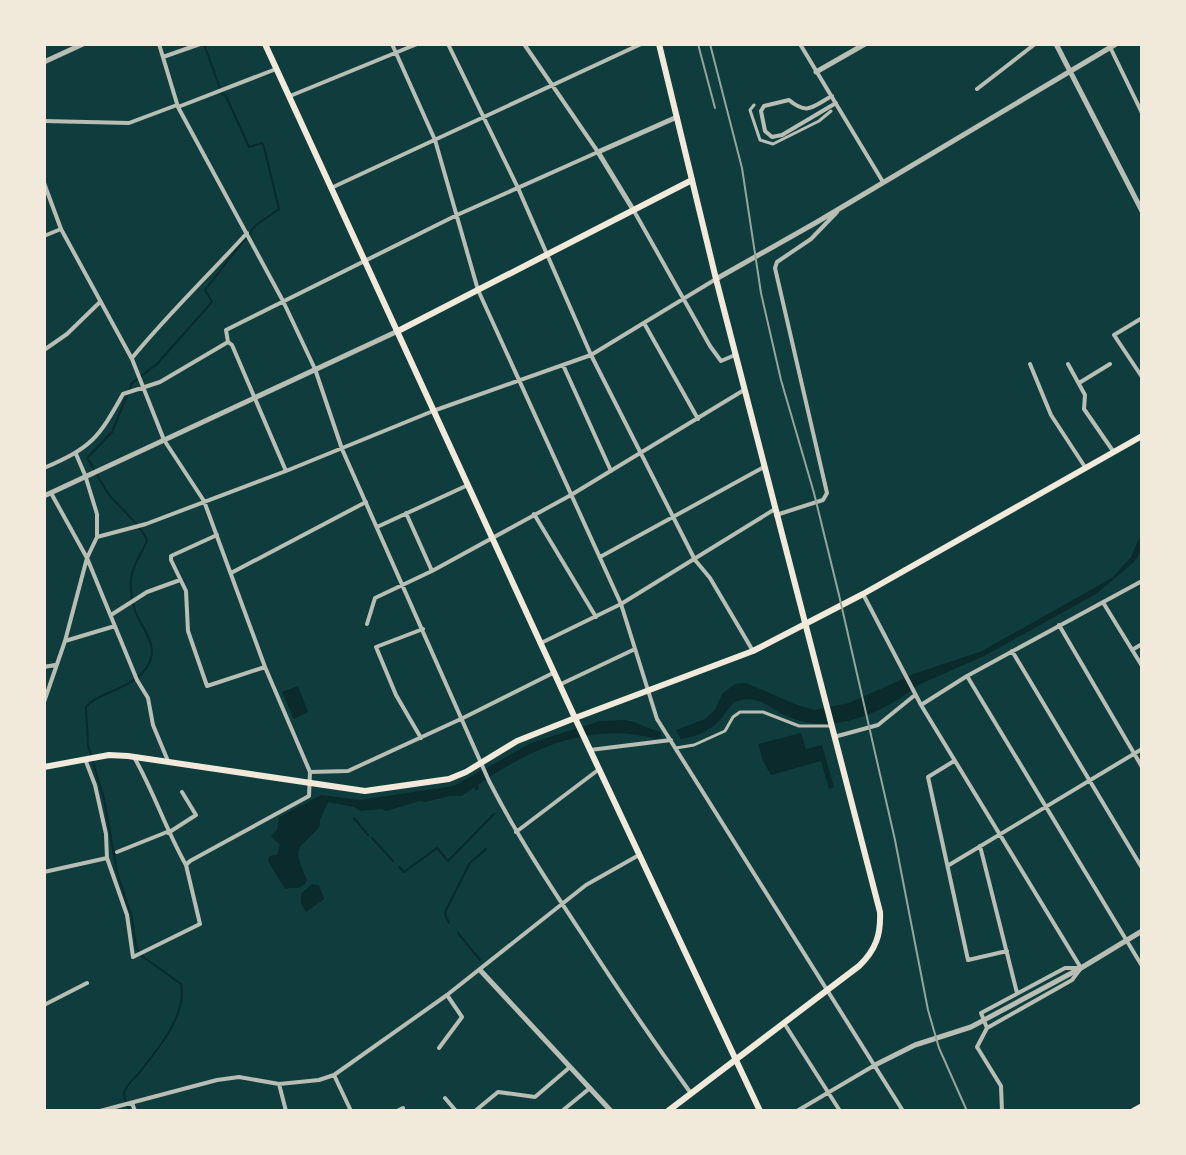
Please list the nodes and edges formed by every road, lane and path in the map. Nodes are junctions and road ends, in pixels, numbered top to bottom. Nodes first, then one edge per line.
1 (83, 44) edge
2 (159, 44) edge
3 (200, 44) edge
4 (265, 44) edge
5 (392, 44) edge
6 (417, 44) edge
7 (448, 44) edge
8 (524, 44) edge
9 (641, 44) edge
10 (659, 44) edge
11 (800, 44) edge
12 (865, 44) edge
13 (1035, 44) edge
14 (1056, 44) edge
15 (1113, 46) edge
16 (396, 53) junction
17 (163, 57) junction
18 (44, 62) edge
19 (276, 69) junction
20 (816, 72) junction
21 (1069, 73) junction
22 (552, 86) junction
23 (977, 89) dead end
24 (832, 96) junction
25 (288, 97) junction
26 (836, 103) junction
27 (754, 105) dead end
28 (178, 106) junction
29 (831, 111) dead end
30 (1142, 113) edge
31 (484, 117) junction
32 (677, 117) junction
33 (44, 121) edge
34 (435, 140) junction
35 (598, 152) junction
36 (692, 180) junction
37 (883, 182) junction
38 (44, 183) edge
39 (331, 188) junction
40 (518, 188) junction
41 (1139, 198) edge
42 (842, 207) junction
43 (634, 211) junction
44 (1142, 211) edge
45 (457, 215) junction
46 (61, 229) junction
47 (247, 233) junction
48 (44, 236) edge
49 (546, 254) junction
50 (365, 261) junction
51 (716, 279) junction
52 (478, 290) junction
53 (685, 299) junction
54 (283, 301) junction
55 (100, 302) junction
56 (1142, 318) edge
57 (644, 322) junction
58 (398, 331) junction
59 (228, 342) junction
60 (44, 350) edge
61 (591, 355) junction
62 (735, 355) junction
63 (132, 359) junction
64 (1030, 364) dead end
65 (1068, 364) dead end
66 (1110, 364) dead end
67 (563, 365) junction
68 (315, 369) junction
69 (1142, 377) edge
70 (519, 380) junction
71 (1079, 383) junction
72 (144, 389) junction
73 (744, 390) junction
74 (255, 398) junction
75 (433, 411) junction
76 (698, 419) junction
77 (1142, 436) edge
78 (164, 440) junction
79 (342, 449) junction
80 (1113, 451) junction
81 (640, 452) junction
82 (76, 454) junction
83 (764, 467) junction
84 (1085, 467) junction
85 (44, 468) edge
86 (286, 471) junction
87 (611, 471) junction
88 (85, 475) junction
89 (468, 485) junction
90 (51, 493) junction
91 (571, 495) junction
92 (44, 496) edge
93 (204, 501) junction
94 (366, 502) junction
95 (776, 512) junction
96 (406, 513) junction
97 (534, 514) junction
98 (673, 517) junction
99 (377, 527) junction
100 (217, 535) junction
101 (97, 537) junction
102 (492, 538) junction
103 (600, 557) junction
104 (87, 558) junction
105 (695, 560) junction
106 (432, 571) junction
107 (231, 573) junction
108 (180, 580) junction
109 (1142, 581) edge
110 (403, 586) junction
111 (863, 594) junction
112 (621, 604) junction
113 (1104, 604) junction
114 (111, 615) junction
115 (596, 617) junction
116 (367, 624) dead end
117 (804, 624) junction
118 (1059, 625) junction
119 (115, 626) junction
120 (423, 629) junction
121 (65, 641) junction
122 (540, 644) junction
123 (1142, 644) edge
124 (635, 649) junction
125 (1132, 650) junction
126 (753, 651) junction
127 (1012, 651) junction
128 (55, 665) junction
129 (1142, 666) edge
130 (44, 667) edge
131 (265, 667) junction
132 (553, 673) junction
133 (967, 676) junction
134 (559, 685) junction
135 (647, 692) junction
136 (914, 692) junction
137 (44, 702) edge
138 (921, 705) junction
139 (463, 718) junction
140 (575, 718) junction
141 (831, 725) junction
142 (834, 737) junction
143 (421, 738) junction
144 (671, 740) junction
145 (676, 748) junction
146 (1142, 749) edge
147 (589, 750) junction
148 (1134, 754) junction
149 (134, 757) junction
150 (89, 758) junction
151 (955, 761) junction
152 (168, 762) junction
153 (482, 766) junction
154 (44, 767) edge
155 (1142, 767) edge
156 (598, 770) junction
157 (310, 772) junction
158 (1090, 781) junction
159 (310, 784) junction
160 (182, 792) dead end
161 (1046, 807) junction
162 (516, 832) junction
163 (168, 833) junction
164 (1001, 833) junction
165 (980, 846) junction
166 (117, 852) dead end
167 (639, 855) junction
168 (107, 858) junction
169 (186, 865) junction
170 (948, 866) junction
171 (1142, 868) edge
172 (44, 872) edge
173 (562, 903) junction
174 (1142, 931) edge
175 (1125, 941) junction
176 (1007, 951) junction
177 (1142, 966) edge
178 (1081, 968) junction
179 (480, 970) junction
180 (87, 983) dead end
181 (828, 990) junction
182 (1017, 993) junction
183 (447, 995) junction
184 (44, 1005) edge
185 (784, 1023) junction
186 (987, 1028) junction
187 (439, 1048) dead end
188 (735, 1058) junction
189 (875, 1065) junction
190 (570, 1067) junction
191 (334, 1075) junction
192 (279, 1084) junction
193 (590, 1088) junction
194 (690, 1092) junction
195 (829, 1092) junction
196 (445, 1098) dead end
197 (132, 1103) junction
198 (1142, 1106) edge
199 (403, 1108) dead end
200 (100, 1111) edge
201 (135, 1111) edge
202 (286, 1111) edge
203 (351, 1111) edge
204 (397, 1111) edge
205 (456, 1111) edge
206 (475, 1111) edge
207 (562, 1111) edge
208 (611, 1111) edge
209 (668, 1111) edge
210 (760, 1111) edge
211 (797, 1111) edge
212 (840, 1111) edge
213 (903, 1111) edge
214 (1002, 1111) edge
215 (1133, 1111) edge

1 - 18 street
2 - 17 street
3 - 17 street
4 - 19 main road
5 - 16 street
6 - 16 street
7 - 31 street
8 - 22 street
9 - 22 street
10 - 32 main road
11 - 20 street
12 - 20 street
13 - 23 street
14 - 21 street
15 - 21 street
15 - 30 street
16 - 25 street
16 - 34 street
17 - 28 street
19 - 25 main road
19 - 28 street
20 - 24 street
21 - 37 street
21 - 41 street
22 - 31 street
22 - 35 street
24 - 26 street
24 - 26 street
25 - 39 main road
26 - 37 street
27 - 29 street
28 - 33 street
28 - 47 street
31 - 34 street
31 - 40 street
32 - 35 street
32 - 36 main road
34 - 39 street
34 - 45 street
35 - 40 street
35 - 43 street
36 - 43 main road
36 - 51 main road
37 - 42 street
38 - 46 street
39 - 50 main road
40 - 45 street
40 - 49 street
41 - 44 street
42 - 51 street
42 - 95 street
43 - 49 main road
43 - 53 street
45 - 50 street
45 - 52 street
46 - 48 street
46 - 55 street
47 - 54 street
47 - 63 street
49 - 52 main road
49 - 61 street
50 - 54 street
50 - 58 main road
51 - 53 street
51 - 62 main road
52 - 58 main road
52 - 70 street
53 - 57 street
53 - 62 street
54 - 59 street
54 - 68 street
55 - 60 street
55 - 63 street
56 - 69 street
57 - 61 street
57 - 76 street
58 - 68 street
58 - 75 main road
59 - 72 street
59 - 74 street
61 - 67 street
61 - 81 street
62 - 73 main road
63 - 72 street
64 - 84 street
65 - 71 street
66 - 71 street
67 - 70 street
67 - 87 street
68 - 74 street
68 - 79 street
70 - 75 street
70 - 91 street
71 - 80 street
72 - 78 street
72 - 82 street
73 - 76 street
73 - 83 main road
74 - 78 street
74 - 86 street
75 - 79 street
75 - 89 main road
76 - 81 street
77 - 80 main road
78 - 88 street
78 - 93 street
79 - 86 street
79 - 94 street
80 - 84 main road
81 - 87 street
81 - 98 street
82 - 85 street
82 - 88 street
83 - 95 main road
83 - 98 street
84 - 111 main road
86 - 93 street
87 - 91 street
88 - 90 street
88 - 101 street
89 - 96 street
89 - 102 main road
90 - 92 street
90 - 104 street
91 - 97 street
91 - 103 street
93 - 100 street
93 - 101 street
94 - 99 street
94 - 107 street
95 - 105 street
95 - 117 main road
96 - 99 street
96 - 106 street
97 - 102 street
97 - 115 street
98 - 103 street
98 - 105 street
99 - 110 street
100 - 107 street
100 - 108 street
101 - 104 street
102 - 106 street
102 - 122 main road
103 - 112 street
104 - 114 street
104 - 121 street
105 - 112 street
105 - 126 street
106 - 110 street
107 - 131 street
108 - 114 street
108 - 131 street
109 - 113 street
110 - 116 street
110 - 120 street
111 - 117 main road
111 - 136 street
112 - 115 street
112 - 124 street
113 - 118 street
113 - 125 street
114 - 119 street
115 - 122 street
117 - 126 main road
117 - 141 main road
118 - 127 street
118 - 148 street
119 - 121 street
119 - 152 street
120 - 139 street
120 - 143 street
121 - 128 street
122 - 132 main road
123 - 125 street
124 - 134 street
124 - 135 street
125 - 129 street
126 - 135 main road
127 - 133 street
127 - 158 street
128 - 130 street
128 - 137 street
131 - 157 street
132 - 134 main road
132 - 139 street
133 - 138 street
133 - 161 street
134 - 140 main road
135 - 140 main road
135 - 144 street
136 - 138 street
136 - 142 street
138 - 151 street
139 - 143 street
139 - 153 street
140 - 147 main road
140 - 153 main road
141 - 142 main road
141 - 145 street
142 - 181 main road
143 - 157 street
144 - 145 street
144 - 147 street
145 - 181 street
146 - 148 street
147 - 156 main road
148 - 155 street
148 - 158 street
149 - 150 main road
149 - 152 main road
149 - 163 street
150 - 154 main road
150 - 168 street
151 - 164 street
151 - 170 street
152 - 159 main road
153 - 159 main road
153 - 162 street
156 - 162 street
156 - 167 main road
157 - 159 street
158 - 161 street
158 - 171 street
159 - 169 street
160 - 163 street
161 - 164 street
161 - 175 street
162 - 173 street
163 - 166 street
163 - 169 street
164 - 165 street
164 - 178 street
165 - 170 street
165 - 176 street
167 - 173 street
167 - 188 main road
168 - 169 street
168 - 172 street
170 - 176 street
173 - 179 street
173 - 194 street
174 - 175 street
175 - 177 street
175 - 178 street
176 - 182 street
178 - 182 street
178 - 186 street
178 - 189 street
179 - 183 street
179 - 190 street
180 - 184 street
181 - 185 main road
181 - 189 street
182 - 186 street
183 - 187 street
183 - 191 street
185 - 188 main road
185 - 195 street
186 - 214 street
188 - 194 main road
188 - 210 main road
189 - 195 street
189 - 213 street
190 - 193 street
190 - 206 street
191 - 192 street
191 - 203 street
192 - 197 street
192 - 202 street
193 - 207 street
193 - 208 street
194 - 209 main road
195 - 211 street
195 - 212 street
196 - 205 street
197 - 200 street
197 - 201 street
198 - 215 main road
199 - 204 street

